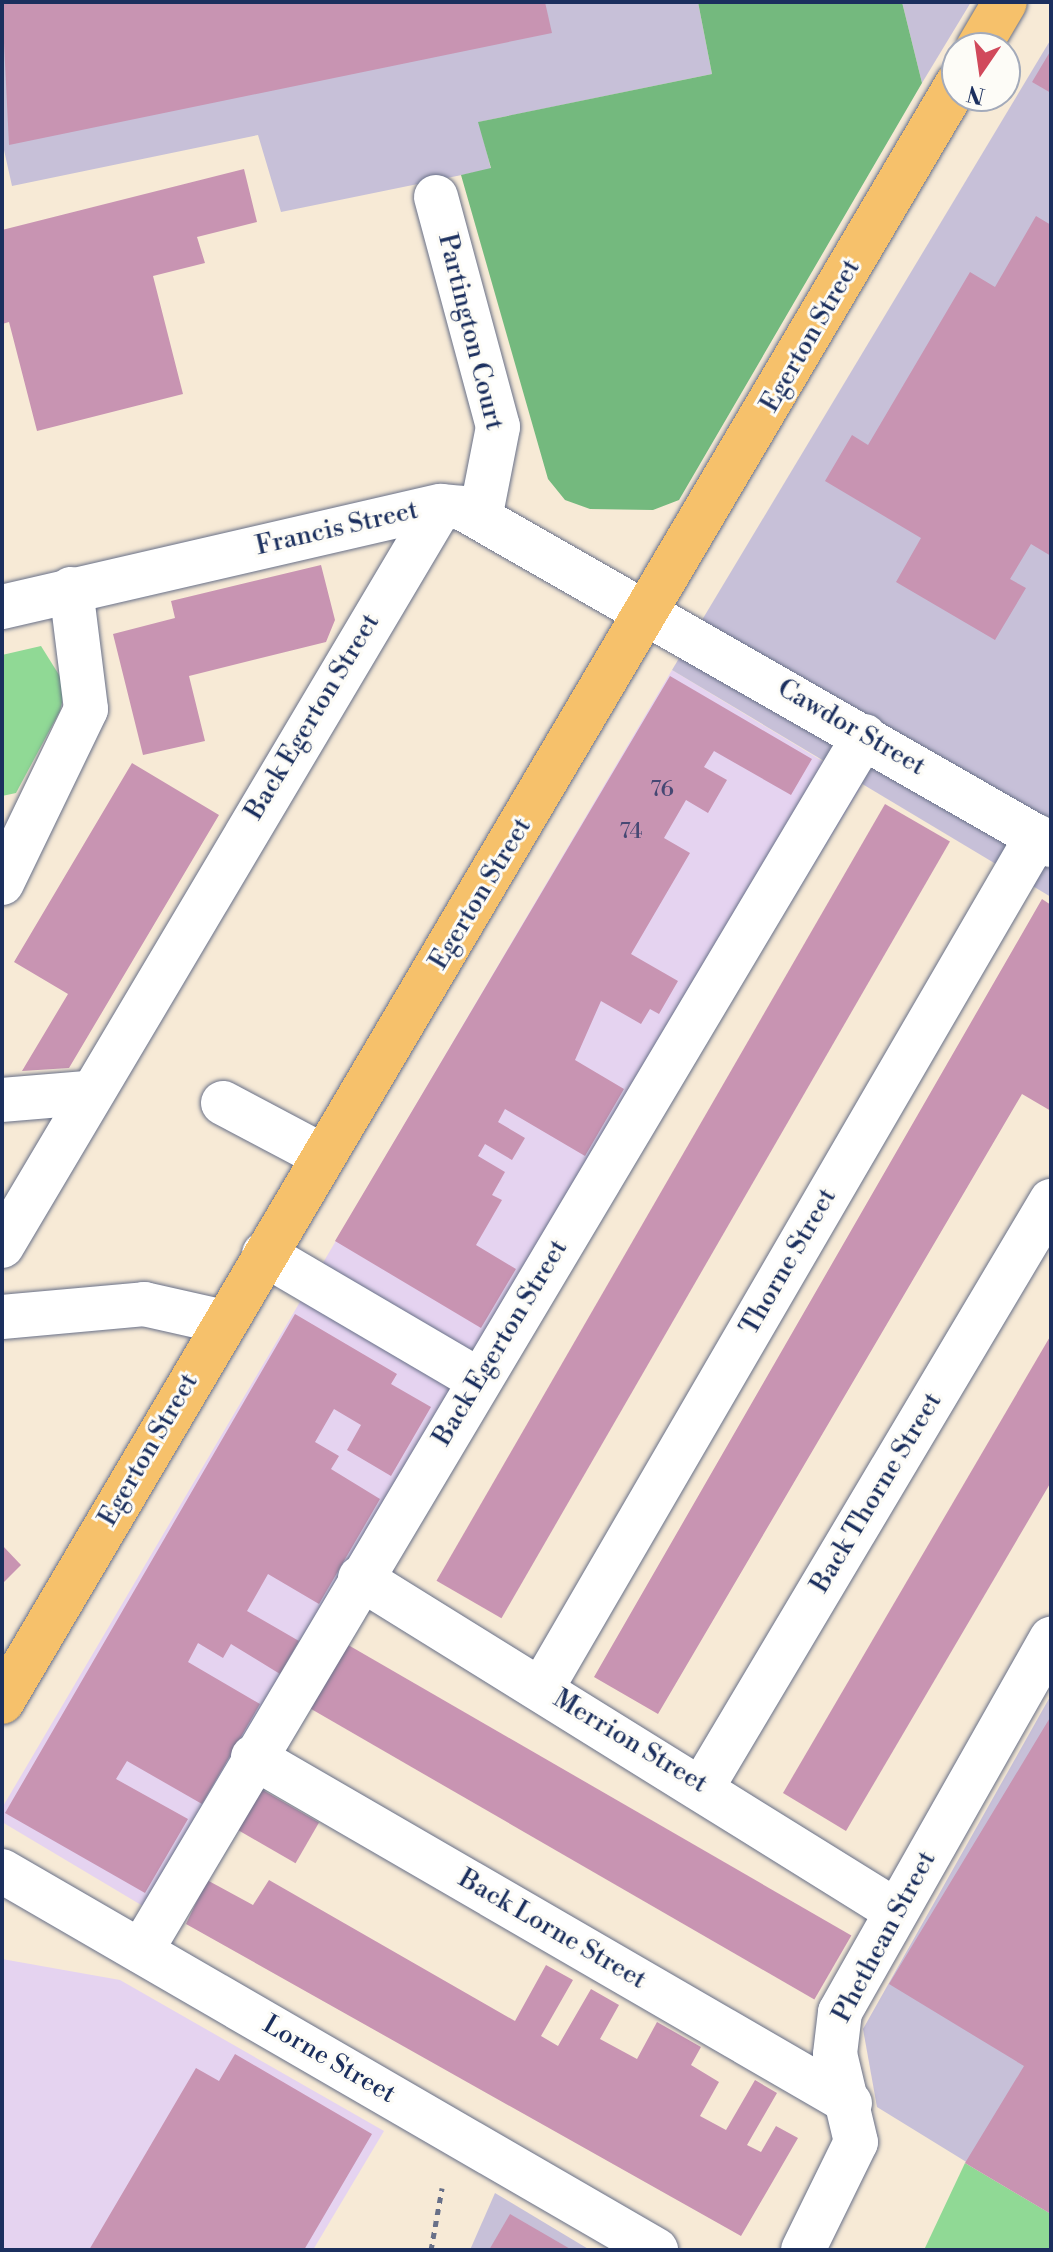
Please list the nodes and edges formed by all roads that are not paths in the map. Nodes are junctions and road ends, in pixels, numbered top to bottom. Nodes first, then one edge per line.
1 (1005, 2) edge
2 (987, 32) edge
3 (941, 112) edge
4 (436, 197) dead end
5 (461, 510) junction
6 (71, 589) junction
7 (2, 607) edge
8 (652, 611) junction
9 (864, 736) junction
10 (46, 801) junction
11 (2, 811) edge
12 (1044, 841) edge
13 (2, 883) edge
14 (86, 1093) junction
15 (2, 1100) edge
16 (223, 1103) dead end
17 (323, 1156) junction
18 (1051, 1201) edge
19 (2, 1246) edge
20 (264, 1254) junction
21 (2, 1317) edge
22 (224, 1322) junction
23 (479, 1380) junction
24 (360, 1578) junction
25 (1051, 1639) edge
26 (542, 1688) junction
27 (2, 1702) edge
28 (253, 1757) junction
29 (703, 1786) junction
30 (2, 1871) edge
31 (896, 1911) junction
32 (141, 1951) junction
33 (850, 2103) junction
34 (656, 2250) edge
35 (803, 2250) edge

1 - 2 main road
3 - 8 main road, Egerton Street
4 - 5 street, Partington Court
5 - 6 street, Francis Street
5 - 8 street
5 - 14 street, Back Egerton Street
6 - 7 street, Francis Street
6 - 10 street
8 - 9 street, Cawdor Street
8 - 17 main road, Egerton Street
9 - 12 street, Cawdor Street
9 - 23 street, Back Egerton Street
10 - 11 street
10 - 13 street
12 - 26 street, Thorne Street
14 - 15 street
14 - 19 street, Back Egerton Street
16 - 17 street
17 - 20 main road, Egerton Street
18 - 29 street, Back Thorne Street
20 - 22 main road, Egerton Street
20 - 23 street
21 - 22 street
22 - 27 main road, Egerton Street
23 - 24 street, Back Egerton Street
24 - 26 street, Merrion Street
24 - 28 street, Back Egerton Street
25 - 31 street, Phethean Street
26 - 29 street, Merrion Street
28 - 32 street, Back Egerton Street
28 - 33 street, Back Lorne Street
29 - 31 street, Merrion Street
30 - 32 street, Lorne Street
31 - 33 street, Phethean Street
32 - 34 street, Lorne Street
33 - 35 street, Phethean Street

